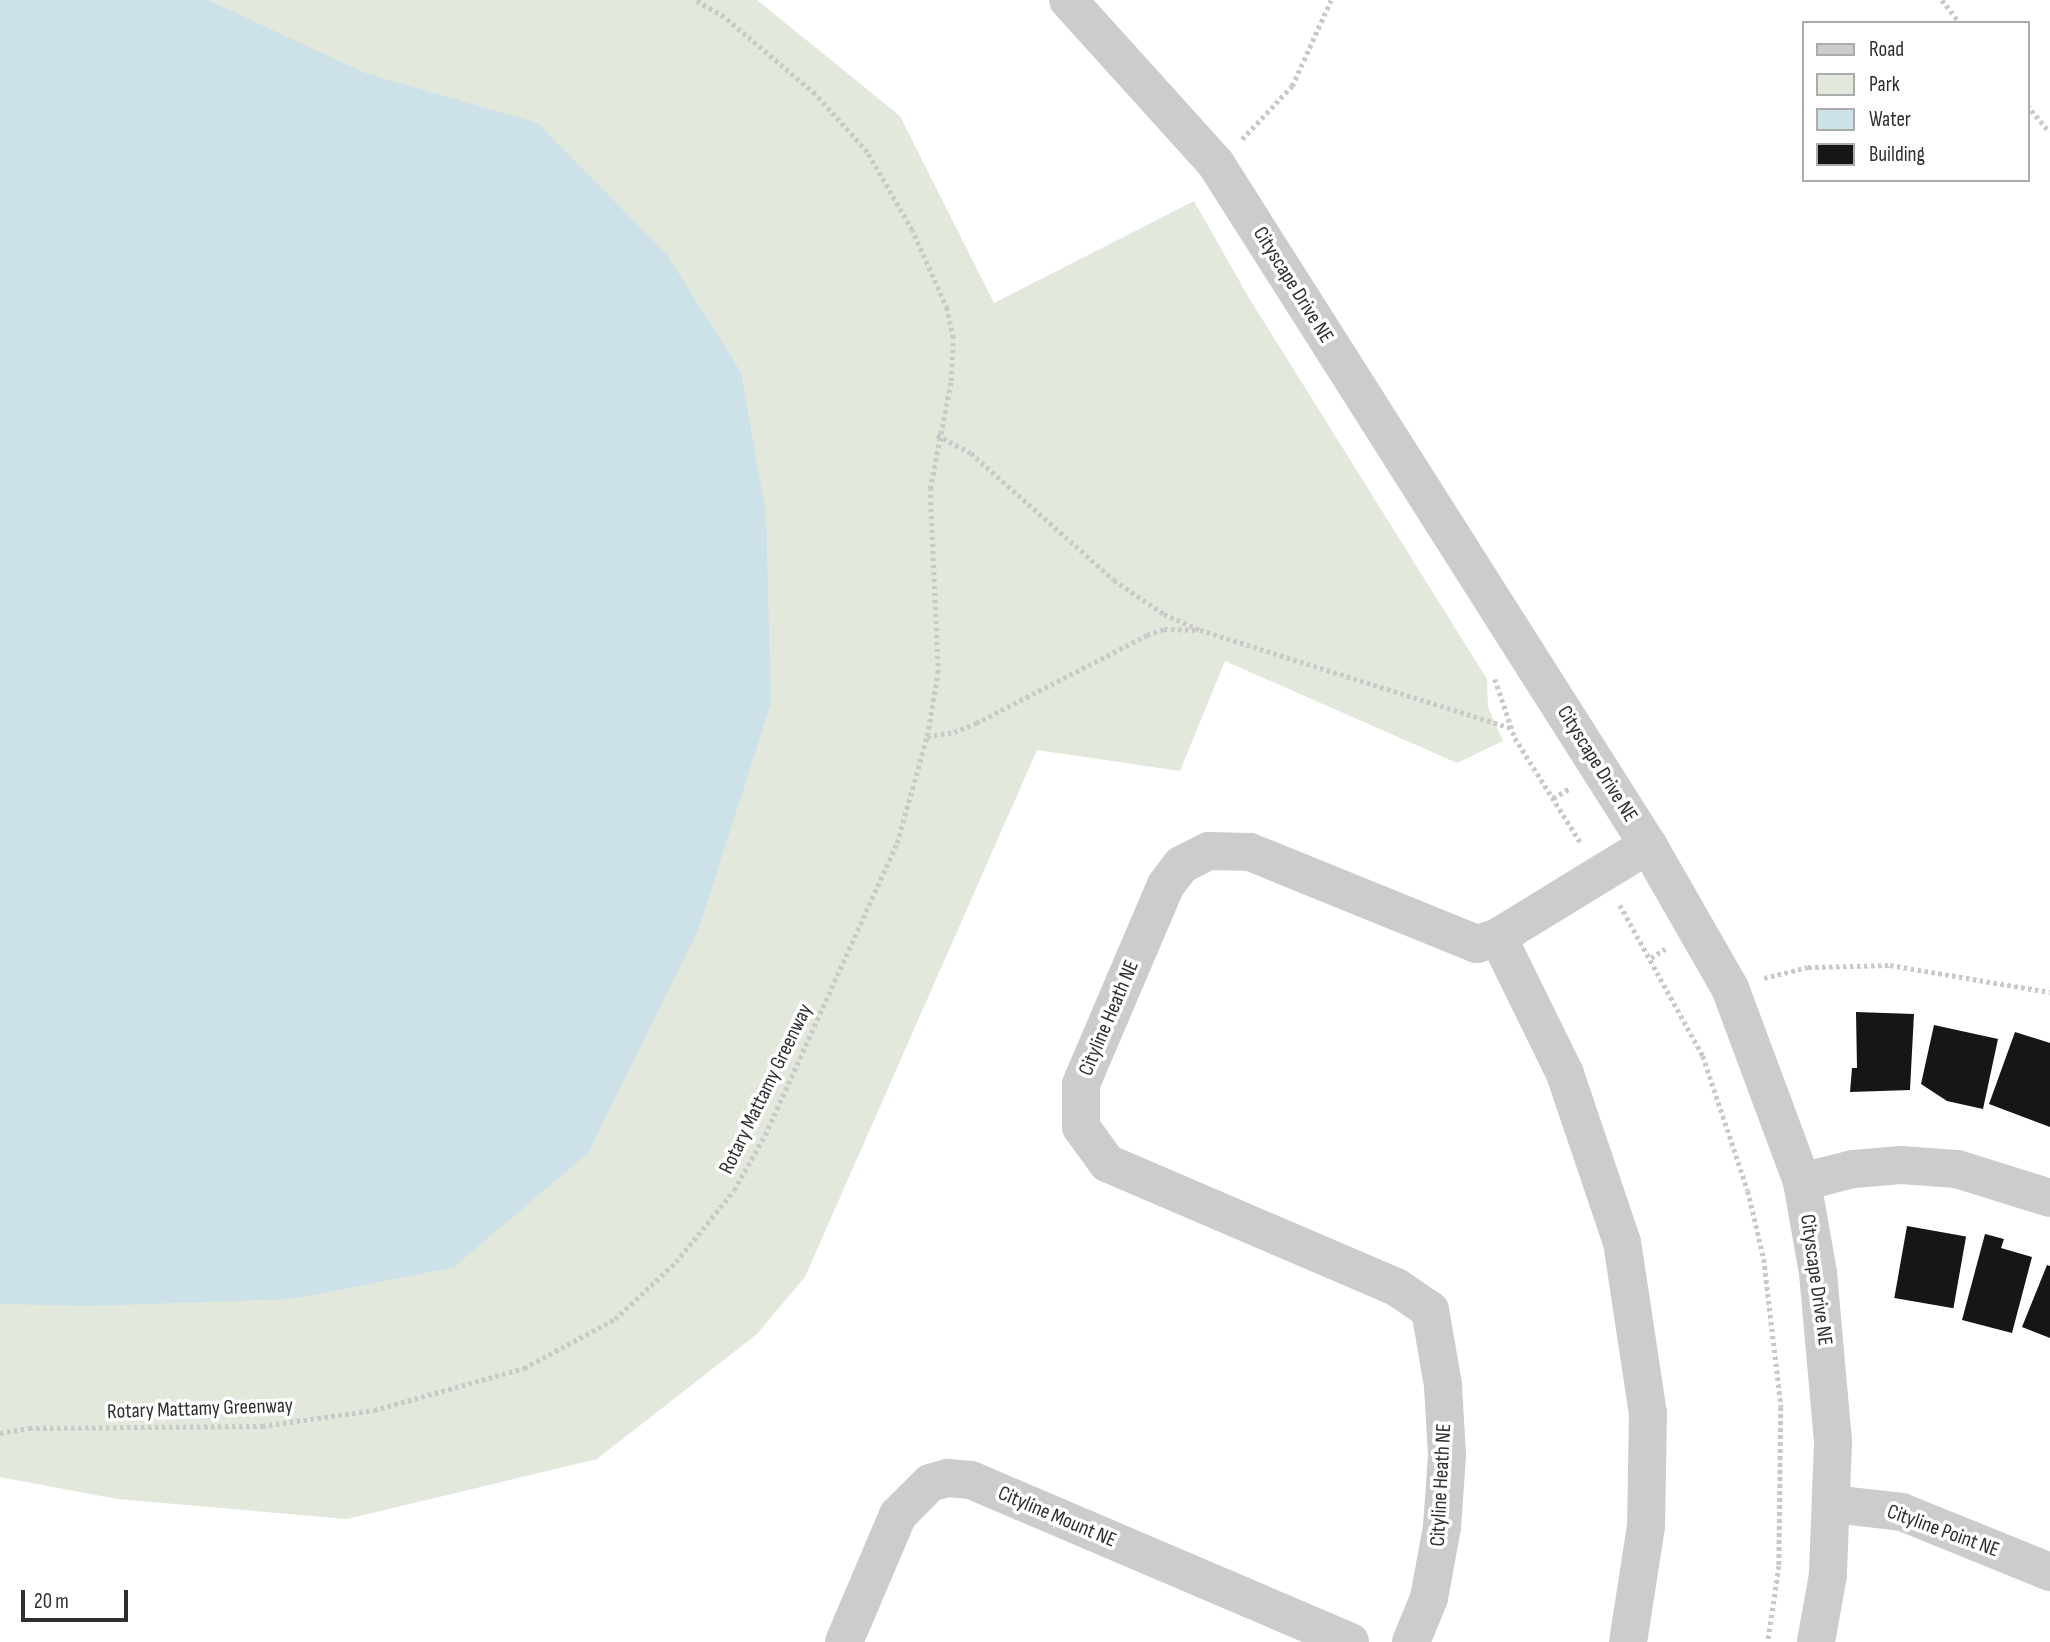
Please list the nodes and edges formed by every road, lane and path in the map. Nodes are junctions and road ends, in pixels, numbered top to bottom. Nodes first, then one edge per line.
1 (695, 0) edge
2 (1068, 0) edge
3 (1331, 0) edge
4 (1942, 0) edge
5 (1958, 21) edge
6 (2029, 107) edge
7 (2050, 132) edge
8 (1216, 164) junction
9 (937, 435) junction
10 (1200, 630) junction
11 (1495, 679) dead end
12 (1511, 728) junction
13 (927, 736) junction
14 (1577, 784) dead end
15 (1552, 798) junction
16 (1581, 844) dead end
17 (1648, 845) junction
18 (1624, 911) dead end
19 (1498, 937) junction
20 (1730, 988) junction
21 (2050, 992) edge
22 (1801, 1182) junction
23 (2050, 1198) edge
24 (0, 1433) edge
25 (1833, 1504) junction
26 (2050, 1572) edge
27 (844, 1642) edge
28 (1350, 1642) edge
29 (1411, 1642) edge
30 (1628, 1642) edge
31 (1768, 1642) edge
32 (1816, 1642) edge

1 - 9 path, Rotary Mattamy Greenway
2 - 8 street, Cityscape Drive NE
3 - 8 path
4 - 5 path
6 - 7 path
8 - 17 street, Cityscape Drive NE
9 - 10 path
9 - 13 path, Rotary Mattamy Greenway
10 - 12 path
10 - 13 path
11 - 12 path
12 - 15 path
13 - 24 path, Rotary Mattamy Greenway
14 - 15 path
15 - 16 path
17 - 19 street, Cityline Heath NE
17 - 20 street, Cityscape Drive NE
18 - 31 path
19 - 29 street, Cityline Heath NE
19 - 30 street
20 - 21 path
20 - 22 street, Cityscape Drive NE
22 - 23 street
22 - 25 street, Cityscape Drive NE
25 - 26 street, Cityline Point NE
25 - 32 street, Cityscape Drive NE
27 - 28 street, Cityline Mount NE

